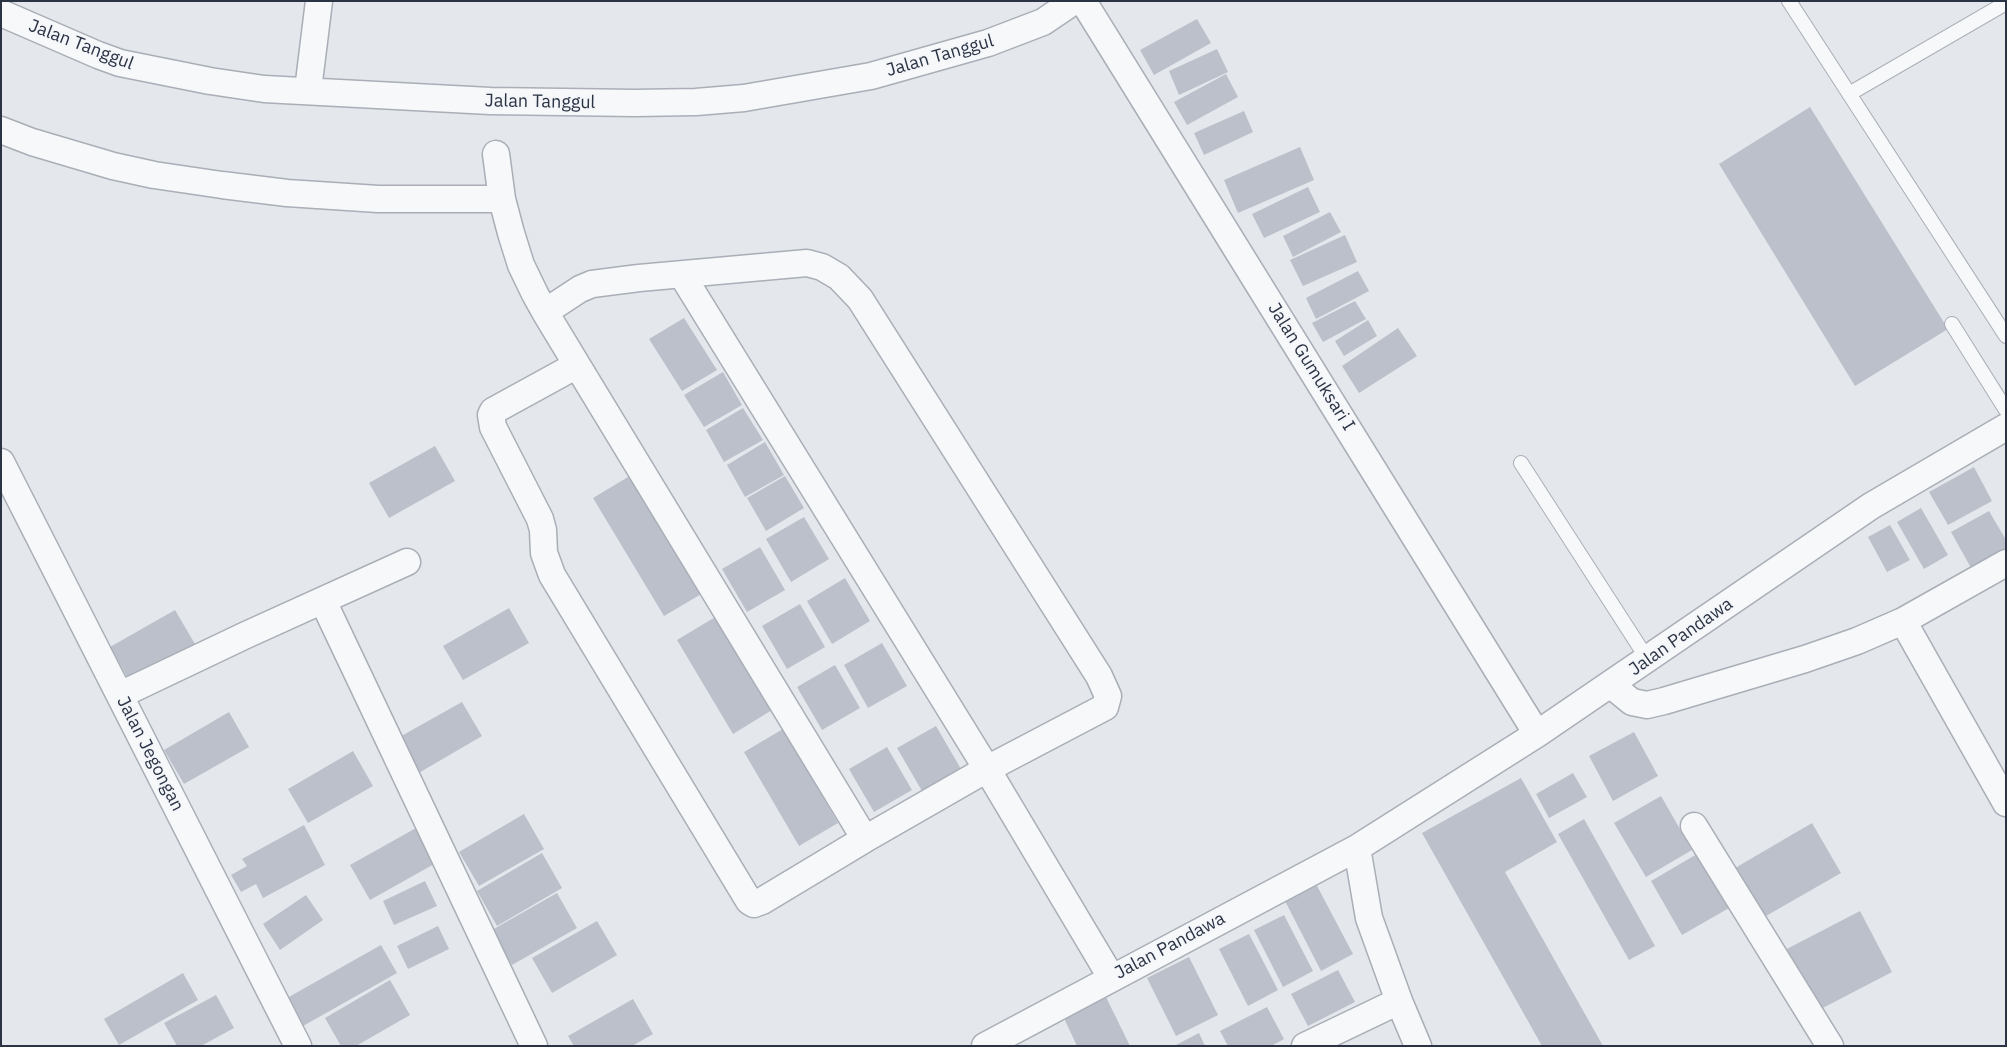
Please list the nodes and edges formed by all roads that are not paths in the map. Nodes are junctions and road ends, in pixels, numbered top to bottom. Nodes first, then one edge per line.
1 (319, 1) edge
2 (1074, 1) edge
3 (1083, 1) edge
4 (1788, 1) edge
5 (2006, 3) edge
6 (1, 13) edge
7 (308, 90) junction
8 (1849, 94) junction
9 (1, 130) edge
10 (496, 154) dead end
11 (502, 199) junction
12 (682, 275) junction
13 (540, 303) junction
14 (1952, 324) dead end
15 (2006, 336) edge
16 (576, 365) junction
17 (2006, 410) edge
18 (2006, 427) edge
19 (1, 462) edge
20 (1522, 463) dead end
21 (406, 562) dead end
22 (2006, 563) edge
23 (323, 601) junction
24 (1903, 621) junction
25 (1648, 660) junction
26 (1611, 685) junction
27 (120, 695) junction
28 (1537, 734) junction
29 (987, 769) junction
30 (2006, 803) edge
31 (1694, 826) dead end
32 (865, 839) junction
33 (1357, 848) junction
34 (1111, 977) junction
35 (1399, 1000) junction
36 (298, 1046) edge
37 (534, 1046) edge
38 (985, 1046) edge
39 (1305, 1046) edge
40 (1418, 1046) edge
41 (1830, 1046) edge

1 - 7 street
2 - 7 street, Jalan Tanggul
3 - 28 street, Jalan Gumuksari I
4 - 8 lane
5 - 8 lane
6 - 7 street, Jalan Tanggul
8 - 15 lane
9 - 11 street
10 - 11 street
11 - 13 street
12 - 13 street
12 - 29 street
12 - 29 street
13 - 16 street
14 - 17 lane
16 - 32 street
16 - 32 street
18 - 25 street, Jalan Pandawa
19 - 27 street, Jalan Jegongan
20 - 25 lane
21 - 23 street
22 - 24 street
23 - 27 street
23 - 37 street
24 - 26 street
24 - 30 street
25 - 26 street, Jalan Pandawa
26 - 28 street, Jalan Pandawa
27 - 36 street, Jalan Jegongan
28 - 33 street, Jalan Pandawa
29 - 32 street
29 - 34 street
31 - 41 street
33 - 34 street, Jalan Pandawa
33 - 35 street
34 - 38 street, Jalan Pandawa
35 - 39 street
35 - 40 street

